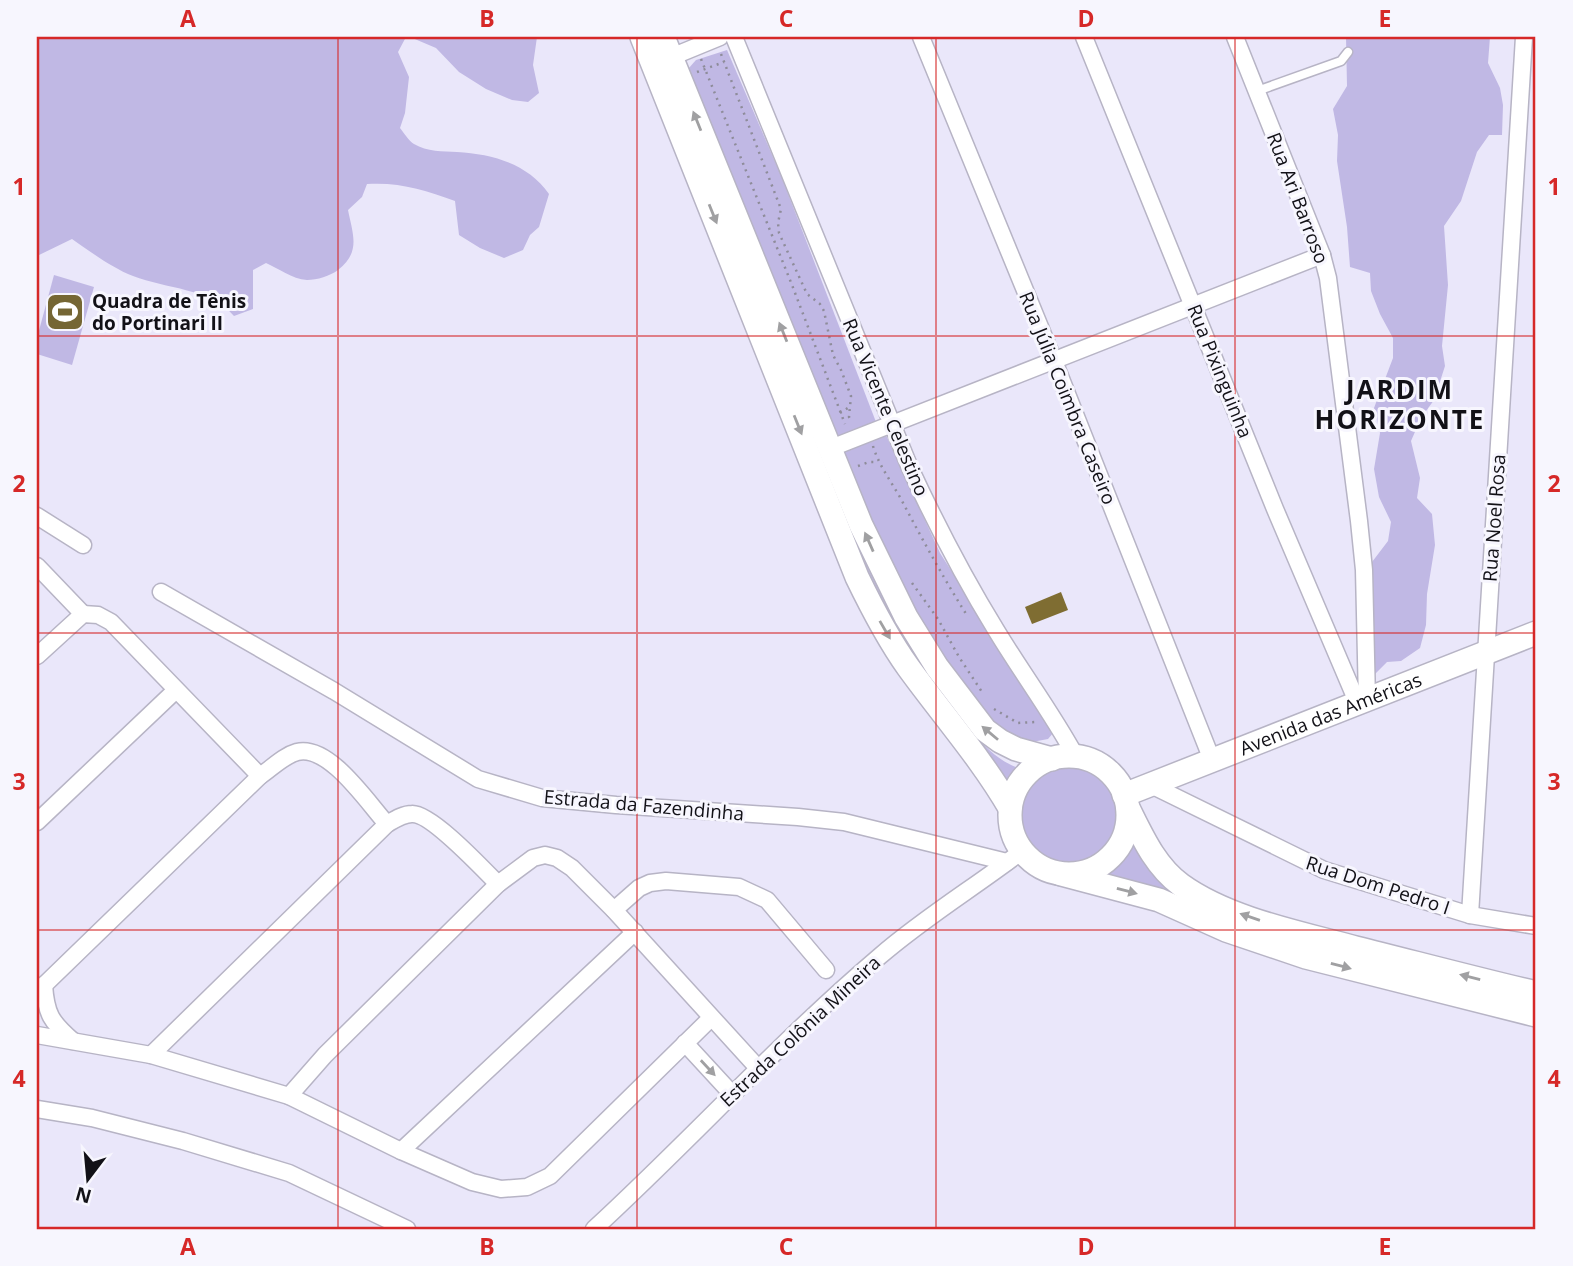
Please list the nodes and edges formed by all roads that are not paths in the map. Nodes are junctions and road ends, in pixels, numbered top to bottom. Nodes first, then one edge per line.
1 (642, 37) edge
2 (734, 37) edge
3 (921, 37) edge
4 (1084, 37) edge
5 (1235, 37) edge
6 (1524, 37) edge
7 (720, 44) edge
8 (1348, 52) dead end
9 (662, 53) edge
10 (1529, 64) edge
11 (1257, 91) junction
12 (1322, 255) junction
13 (1193, 306) junction
14 (1054, 361) junction
15 (893, 425) junction
16 (831, 448) junction
17 (37, 516) edge
18 (83, 545) dead end
19 (37, 566) edge
20 (161, 592) dead end
21 (82, 614) junction
22 (1536, 633) edge
23 (1485, 654) junction
24 (37, 656) edge
25 (176, 690) junction
26 (1362, 702) junction
27 (1076, 757) junction
28 (1052, 759) junction
29 (1212, 760) junction
30 (261, 776) junction
31 (1151, 785) junction
32 (1126, 802) junction
33 (1010, 808) junction
34 (37, 822) edge
35 (387, 824) junction
36 (1015, 857) junction
37 (1061, 874) junction
38 (498, 884) junction
39 (614, 909) junction
40 (1470, 915) junction
41 (1536, 926) edge
42 (635, 932) junction
43 (826, 970) dead end
44 (40, 988) edge
45 (1536, 993) edge
46 (1536, 1015) edge
47 (710, 1018) junction
48 (37, 1035) edge
49 (75, 1042) junction
50 (685, 1042) junction
51 (151, 1055) junction
52 (758, 1068) junction
53 (732, 1094) junction
54 (289, 1096) junction
55 (37, 1109) edge
56 (401, 1151) junction
57 (407, 1229) edge
58 (594, 1229) edge

1 - 9 main road
2 - 15 street, Rua Vicente Celestino
3 - 14 street, Rua Júlia Coimbra Caseiro
4 - 13 street, Rua Pixinguinha
5 - 11 street, Rua Ari Barroso
6 - 10 street, Rua Noel Rosa
7 - 9 street
8 - 11 lane
16 -> 9 main road
9 -> 33 main road
10 - 23 street, Rua Noel Rosa
11 - 12 street, Rua Ari Barroso
12 - 13 street
12 - 26 street, Rua Ari Barroso
13 - 14 street
13 - 26 street, Rua Pixinguinha
14 - 15 street
14 - 29 street, Rua Júlia Coimbra Caseiro
15 - 16 street
15 - 27 street, Rua Vicente Celestino
28 -> 16 main road
17 - 18 street
19 - 21 street
20 - 36 street, Estrada da Fazendinha
21 - 24 street
21 - 25 street
22 - 23 main road, Avenida das Américas
23 - 26 main road, Avenida das Américas
23 - 40 street, Rua Noel Rosa
25 - 30 street
25 - 34 street
26 - 29 main road, Avenida das Américas
27 - 28 main road
27 - 32 main road
28 - 33 main road
29 - 31 main road, Avenida das Américas
30 - 35 street
30 - 44 street
31 - 32 main road, Avenida das Américas
31 - 40 street, Rua Dom Pedro I
32 - 37 main road
45 -> 32 main road
33 - 36 main road
35 - 38 street
35 - 51 street
36 - 37 main road
36 - 52 street, Estrada Colônia Mineira
37 -> 46 main road
38 - 39 street
38 - 54 street
39 - 42 street
39 - 43 street
40 - 41 street, Rua Dom Pedro I
42 - 47 street
42 - 56 street
44 - 49 street
47 - 50 street
47 - 52 street
48 - 49 street
49 - 51 street
50 -> 53 street
50 - 56 street
51 - 54 street
52 - 53 street, Estrada Colônia Mineira
53 - 58 street, Estrada Colônia Mineira
54 - 56 street
55 - 57 street

